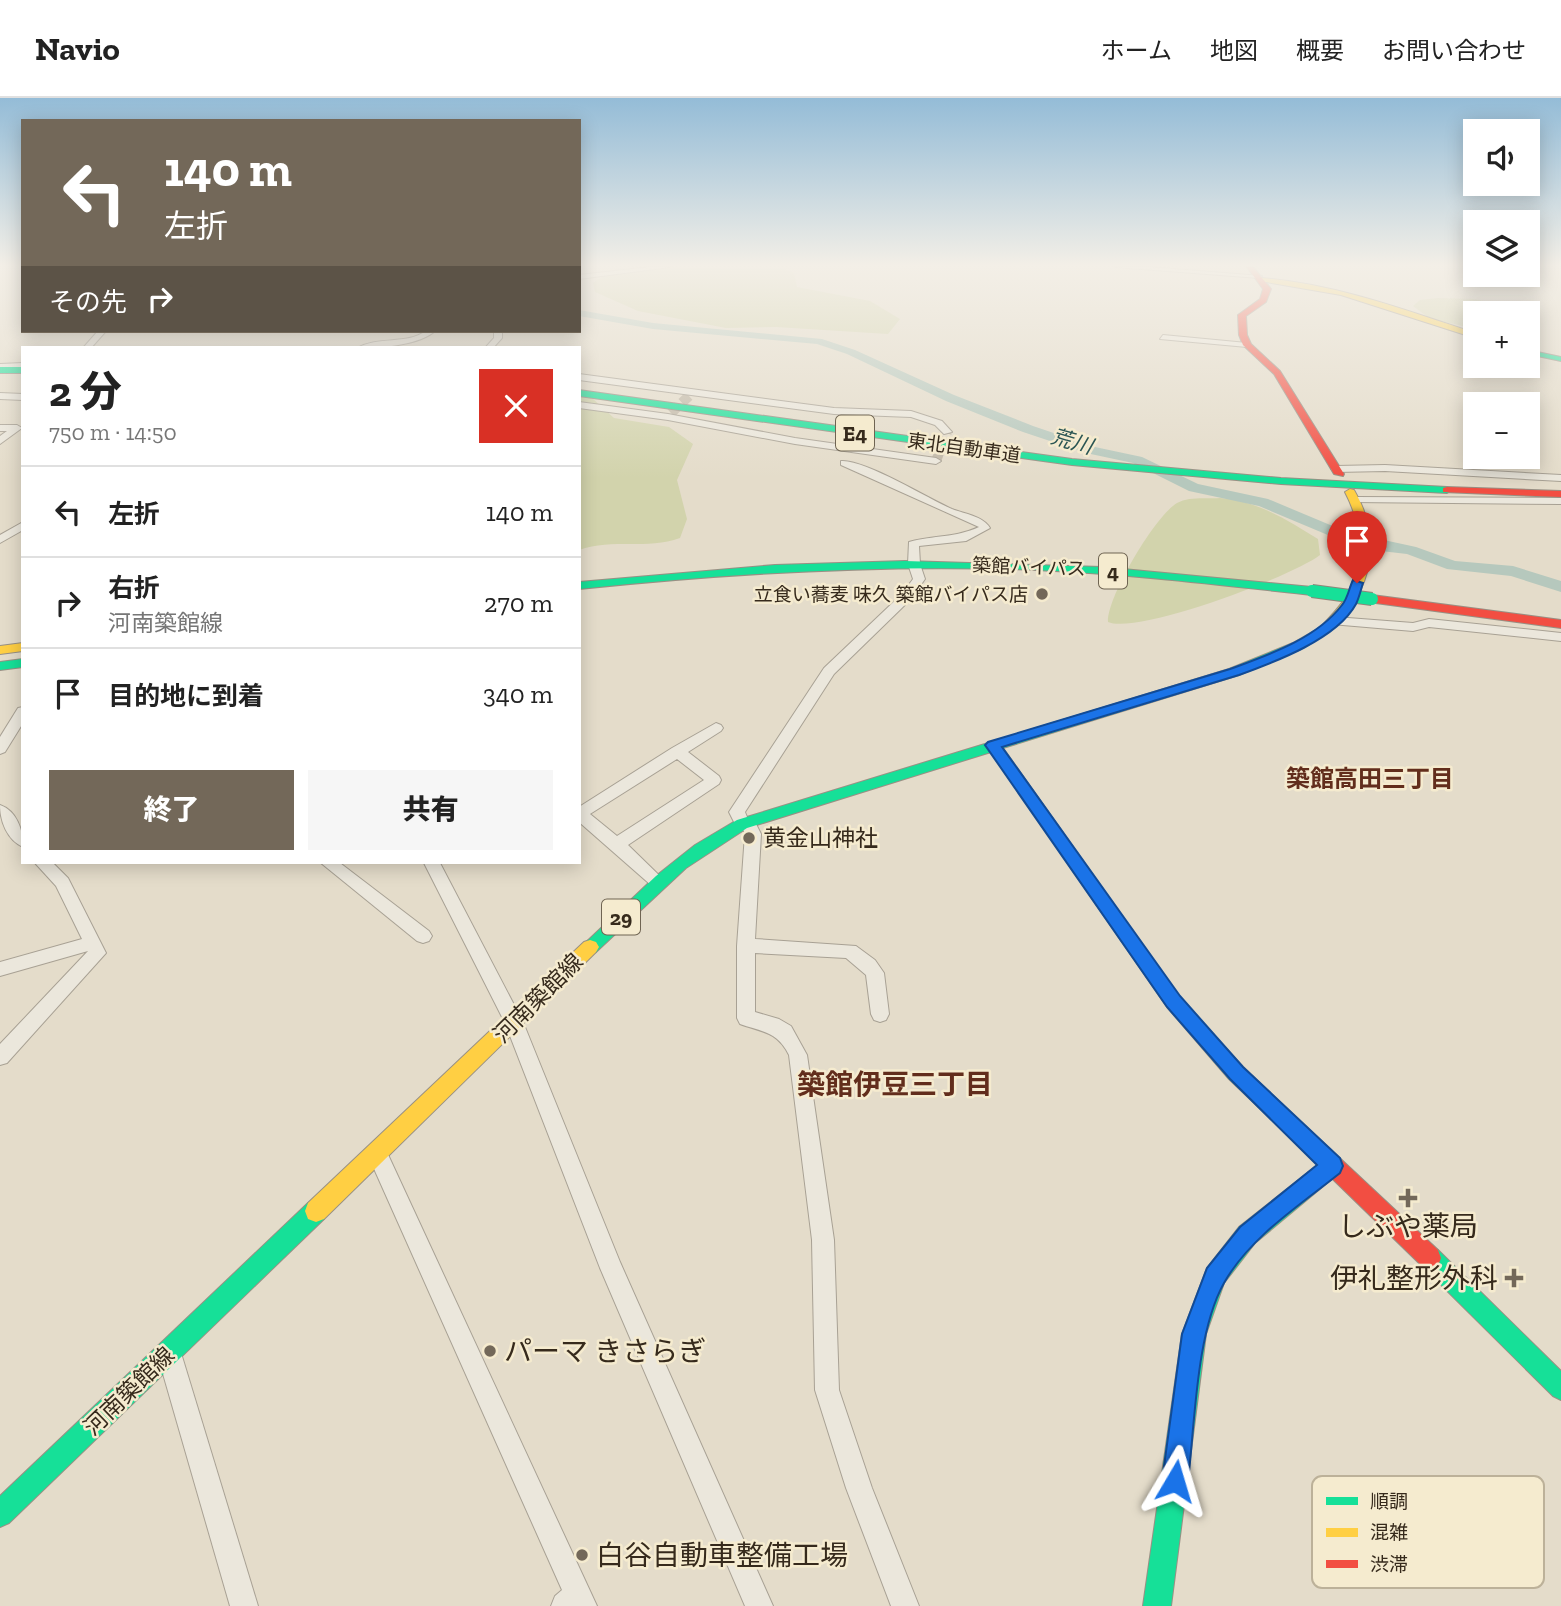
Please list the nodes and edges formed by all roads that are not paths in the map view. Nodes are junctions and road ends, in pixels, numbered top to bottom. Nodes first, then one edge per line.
1 (423, 337) edge
2 (1167, 337) edge
3 (1245, 337) edge
4 (1247, 345) junction
5 (368, 346) edge
6 (21, 370) edge
7 (0, 371) edge
8 (581, 377) edge
9 (581, 388) edge
10 (581, 393) edge
11 (21, 397) edge
12 (1, 401) edge
13 (581, 405) edge
14 (0, 428) edge
15 (947, 432) dead end
16 (0, 441) edge
17 (936, 461) dead end
18 (844, 463) dead end
19 (1124, 465) junction
20 (1192, 471) junction
21 (1338, 471) joint
22 (1561, 478) edge
23 (1561, 487) edge
24 (1561, 494) edge
25 (1353, 496) joint
26 (1561, 501) edge
27 (21, 526) edge
28 (0, 540) edge
29 (914, 564) junction
30 (581, 586) edge
31 (1335, 621) junction
32 (1561, 624) edge
33 (1561, 637) edge
34 (21, 647) edge
35 (0, 650) edge
36 (21, 663) edge
37 (0, 666) edge
38 (21, 714) edge
39 (716, 728) dead end
40 (993, 745) junction
41 (0, 749) edge
42 (677, 751) junction
43 (0, 810) edge
44 (581, 813) edge
45 (581, 816) edge
46 (745, 823) junction
47 (21, 838) edge
48 (617, 844) junction
49 (44, 864) edge
50 (329, 864) edge
51 (433, 864) edge
52 (658, 882) junction
53 (423, 936) dead end
54 (93, 943) junction
55 (746, 946) junction
56 (0, 970) edge
57 (880, 1014) dead end
58 (514, 1022) junction
59 (0, 1057) edge
60 (377, 1153) junction
61 (1332, 1166) junction
62 (168, 1353) junction
63 (1561, 1388) edge
64 (0, 1514) edge
65 (575, 1602) edge
66 (244, 1606) edge
67 (759, 1606) edge
68 (905, 1606) edge
69 (1157, 1606) edge

1 - 5 street
2 - 4 street
3 - 4 main road
4 - 21 main road
6 - 7 main road
8 - 15 street
9 - 19 main road, 東北自動車道 / E4
10 - 19 main road, 東北自動車道 / E4
11 - 12 street
13 - 17 street
14 - 16 street
18 - 29 street
19 - 20 main road, 東北自動車道 / E4
20 - 23 main road, 東北自動車道 / E4
20 - 24 main road, 東北自動車道 / E4
21 - 22 street
25 - 26 street
25 - 31 main road, 河南築館線 / 29
27 - 28 street
29 - 30 main road, 築館バイパス / 4
29 - 32 main road, 築館バイパス / 4, bridge
29 - 46 street
31 - 33 street
31 - 40 main road, 河南築館線 / 29
34 - 35 main road
36 - 37 main road
38 - 41 street
39 - 42 street
40 - 46 main road, 河南築館線 / 29
40 - 61 main road
42 - 44 street
42 - 48 street
43 - 47 street
45 - 48 street
46 - 52 main road, 河南築館線 / 29
46 - 55 street
48 - 52 street
49 - 54 street
50 - 53 street
51 - 58 street
52 - 58 main road, 河南築館線 / 29
54 - 56 street
54 - 59 street
55 - 57 street
55 - 68 street
58 - 60 main road, 河南築館線 / 29
58 - 67 street
60 - 62 main road, 河南築館線 / 29
60 - 65 street
61 - 63 main road
61 - 69 main road
62 - 64 main road, 河南築館線 / 29
62 - 66 street

